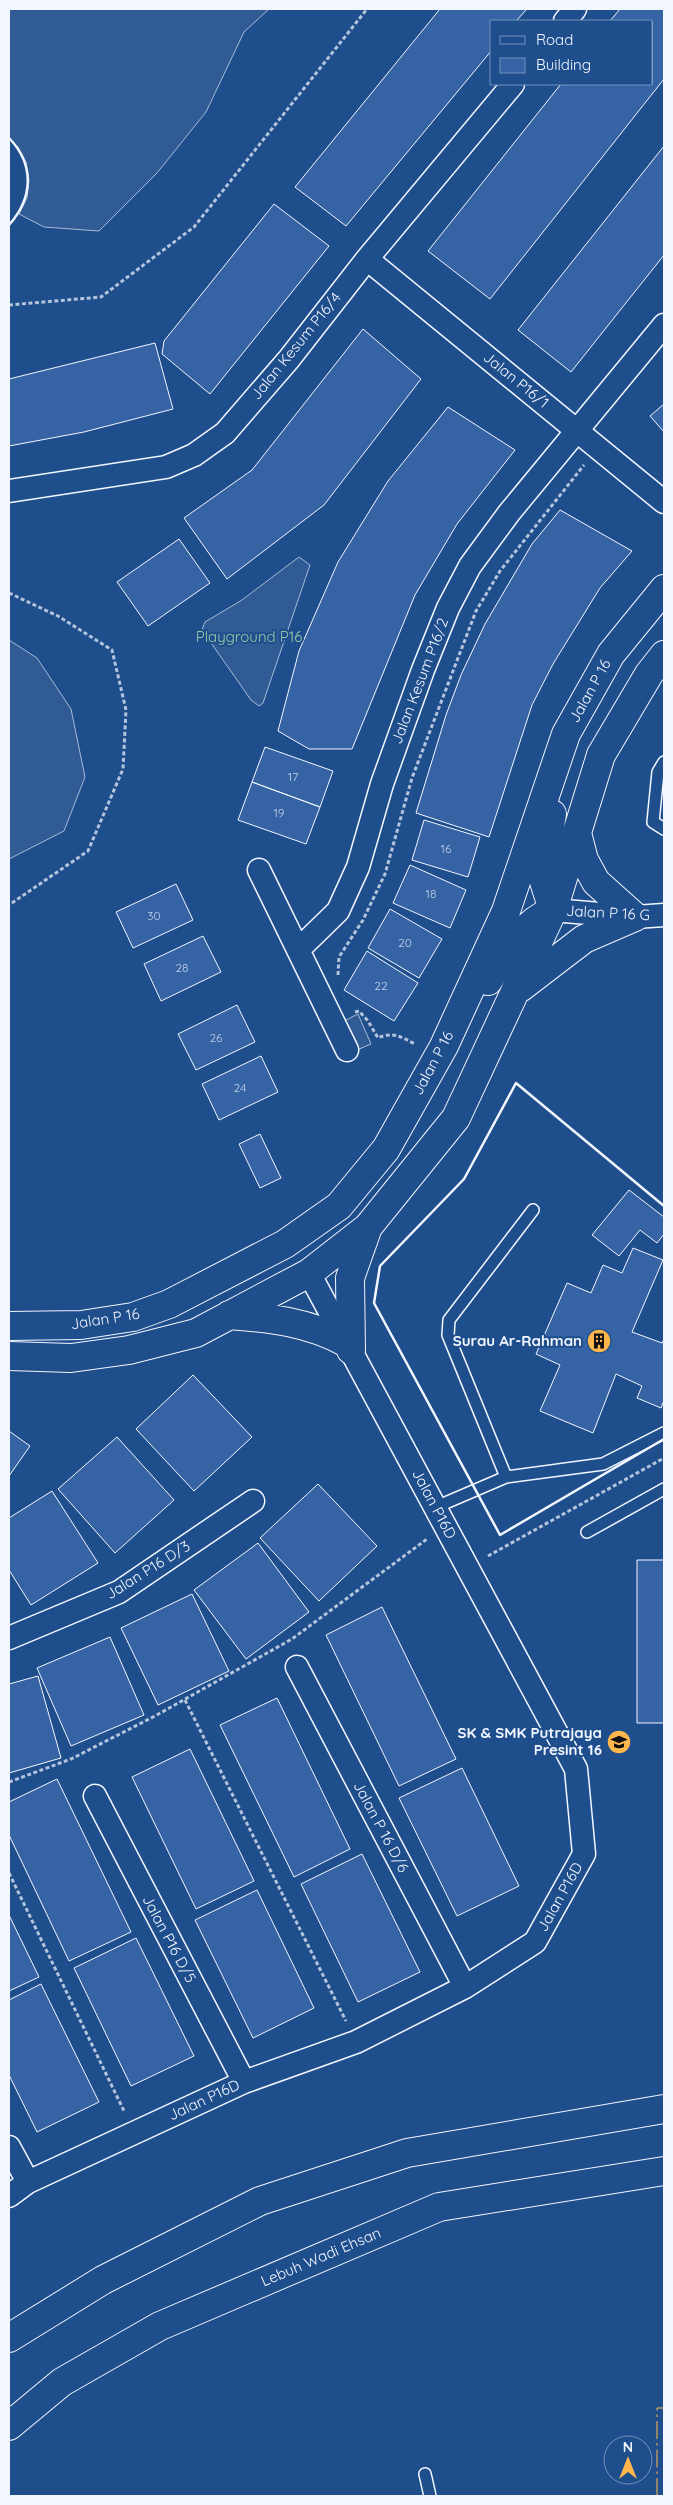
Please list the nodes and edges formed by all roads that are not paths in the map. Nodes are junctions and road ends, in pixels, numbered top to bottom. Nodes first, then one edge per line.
1 (575, 9) edge
2 (566, 20) edge
3 (512, 85) edge
4 (367, 259) junction
5 (664, 325) edge
6 (664, 346) edge
7 (634, 359) junction
8 (577, 429) junction
9 (9, 491) edge
10 (664, 502) edge
11 (664, 589) edge
12 (664, 655) edge
13 (566, 734) junction
14 (662, 770) edge
15 (664, 829) edge
16 (577, 833) junction
17 (259, 870) dead end
18 (552, 910) junction
19 (664, 915) edge
20 (634, 917) junction
21 (298, 950) junction
22 (515, 992) junction
23 (347, 1050) dead end
24 (440, 1052) junction
25 (339, 1206) junction
26 (533, 1210) dead end
27 (368, 1227) junction
28 (231, 1272) junction
29 (309, 1273) junction
30 (229, 1315) junction
31 (9, 1326) edge
32 (349, 1346) junction
33 (9, 1356) edge
34 (664, 1433) edge
35 (506, 1477) junction
36 (664, 1489) edge
37 (253, 1501) dead end
38 (441, 1516) junction
39 (587, 1532) dead end
40 (9, 1638) edge
41 (297, 1667) dead end
42 (95, 1796) dead end
43 (465, 1987) junction
44 (244, 2082) junction
45 (664, 2109) edge
46 (9, 2147) edge
47 (664, 2171) edge
48 (28, 2182) junction
49 (9, 2196) edge
50 (9, 2338) edge
51 (9, 2426) edge
52 (425, 2474) dead end
53 (430, 2496) edge

1 - 2 street
3 - 4 street, Jalan Kesum P16/4
4 - 8 street, Jalan P16/1
4 - 9 street, Jalan Kesum P16/4
5 - 7 street, Jalan Kesum P16/2
6 - 7 street
7 - 8 street, Jalan Kesum P16/2
8 - 10 street, Jalan P16/1
8 - 21 street, Jalan Kesum P16/2
11 - 13 street, Jalan P 16
12 - 16 street
13 - 18 street
13 - 24 street, Jalan P 16
14 - 15 lane
16 - 18 street
16 - 20 street
17 - 21 street
18 - 20 street, Jalan P 16 G
18 - 22 street
18 - 24 street
19 - 20 street, Jalan P 16 G
20 - 22 street
21 - 23 street
22 - 27 street
24 - 25 street, Jalan P 16
25 - 28 street, Jalan P 16
25 - 29 street
26 - 35 lane
27 - 29 street
27 - 32 street
28 - 29 street
28 - 31 street, Jalan P 16
29 - 30 street
29 - 32 street, Jalan P16D
30 - 32 street
30 - 33 street
32 - 38 street, Jalan P16D
34 - 35 lane
35 - 38 lane
36 - 39 lane
37 - 40 street, Jalan P16 D/3
38 - 43 street, Jalan P16D
41 - 43 street, Jalan P 16 D/6
42 - 44 street, Jalan P16 D/5
43 - 44 street, Jalan P16D
44 - 48 street, Jalan P16D
45 - 50 street
46 - 48 street
47 - 51 street, Lebuh Wadi Ehsan
48 - 49 street, Jalan P16D
52 - 53 lane

